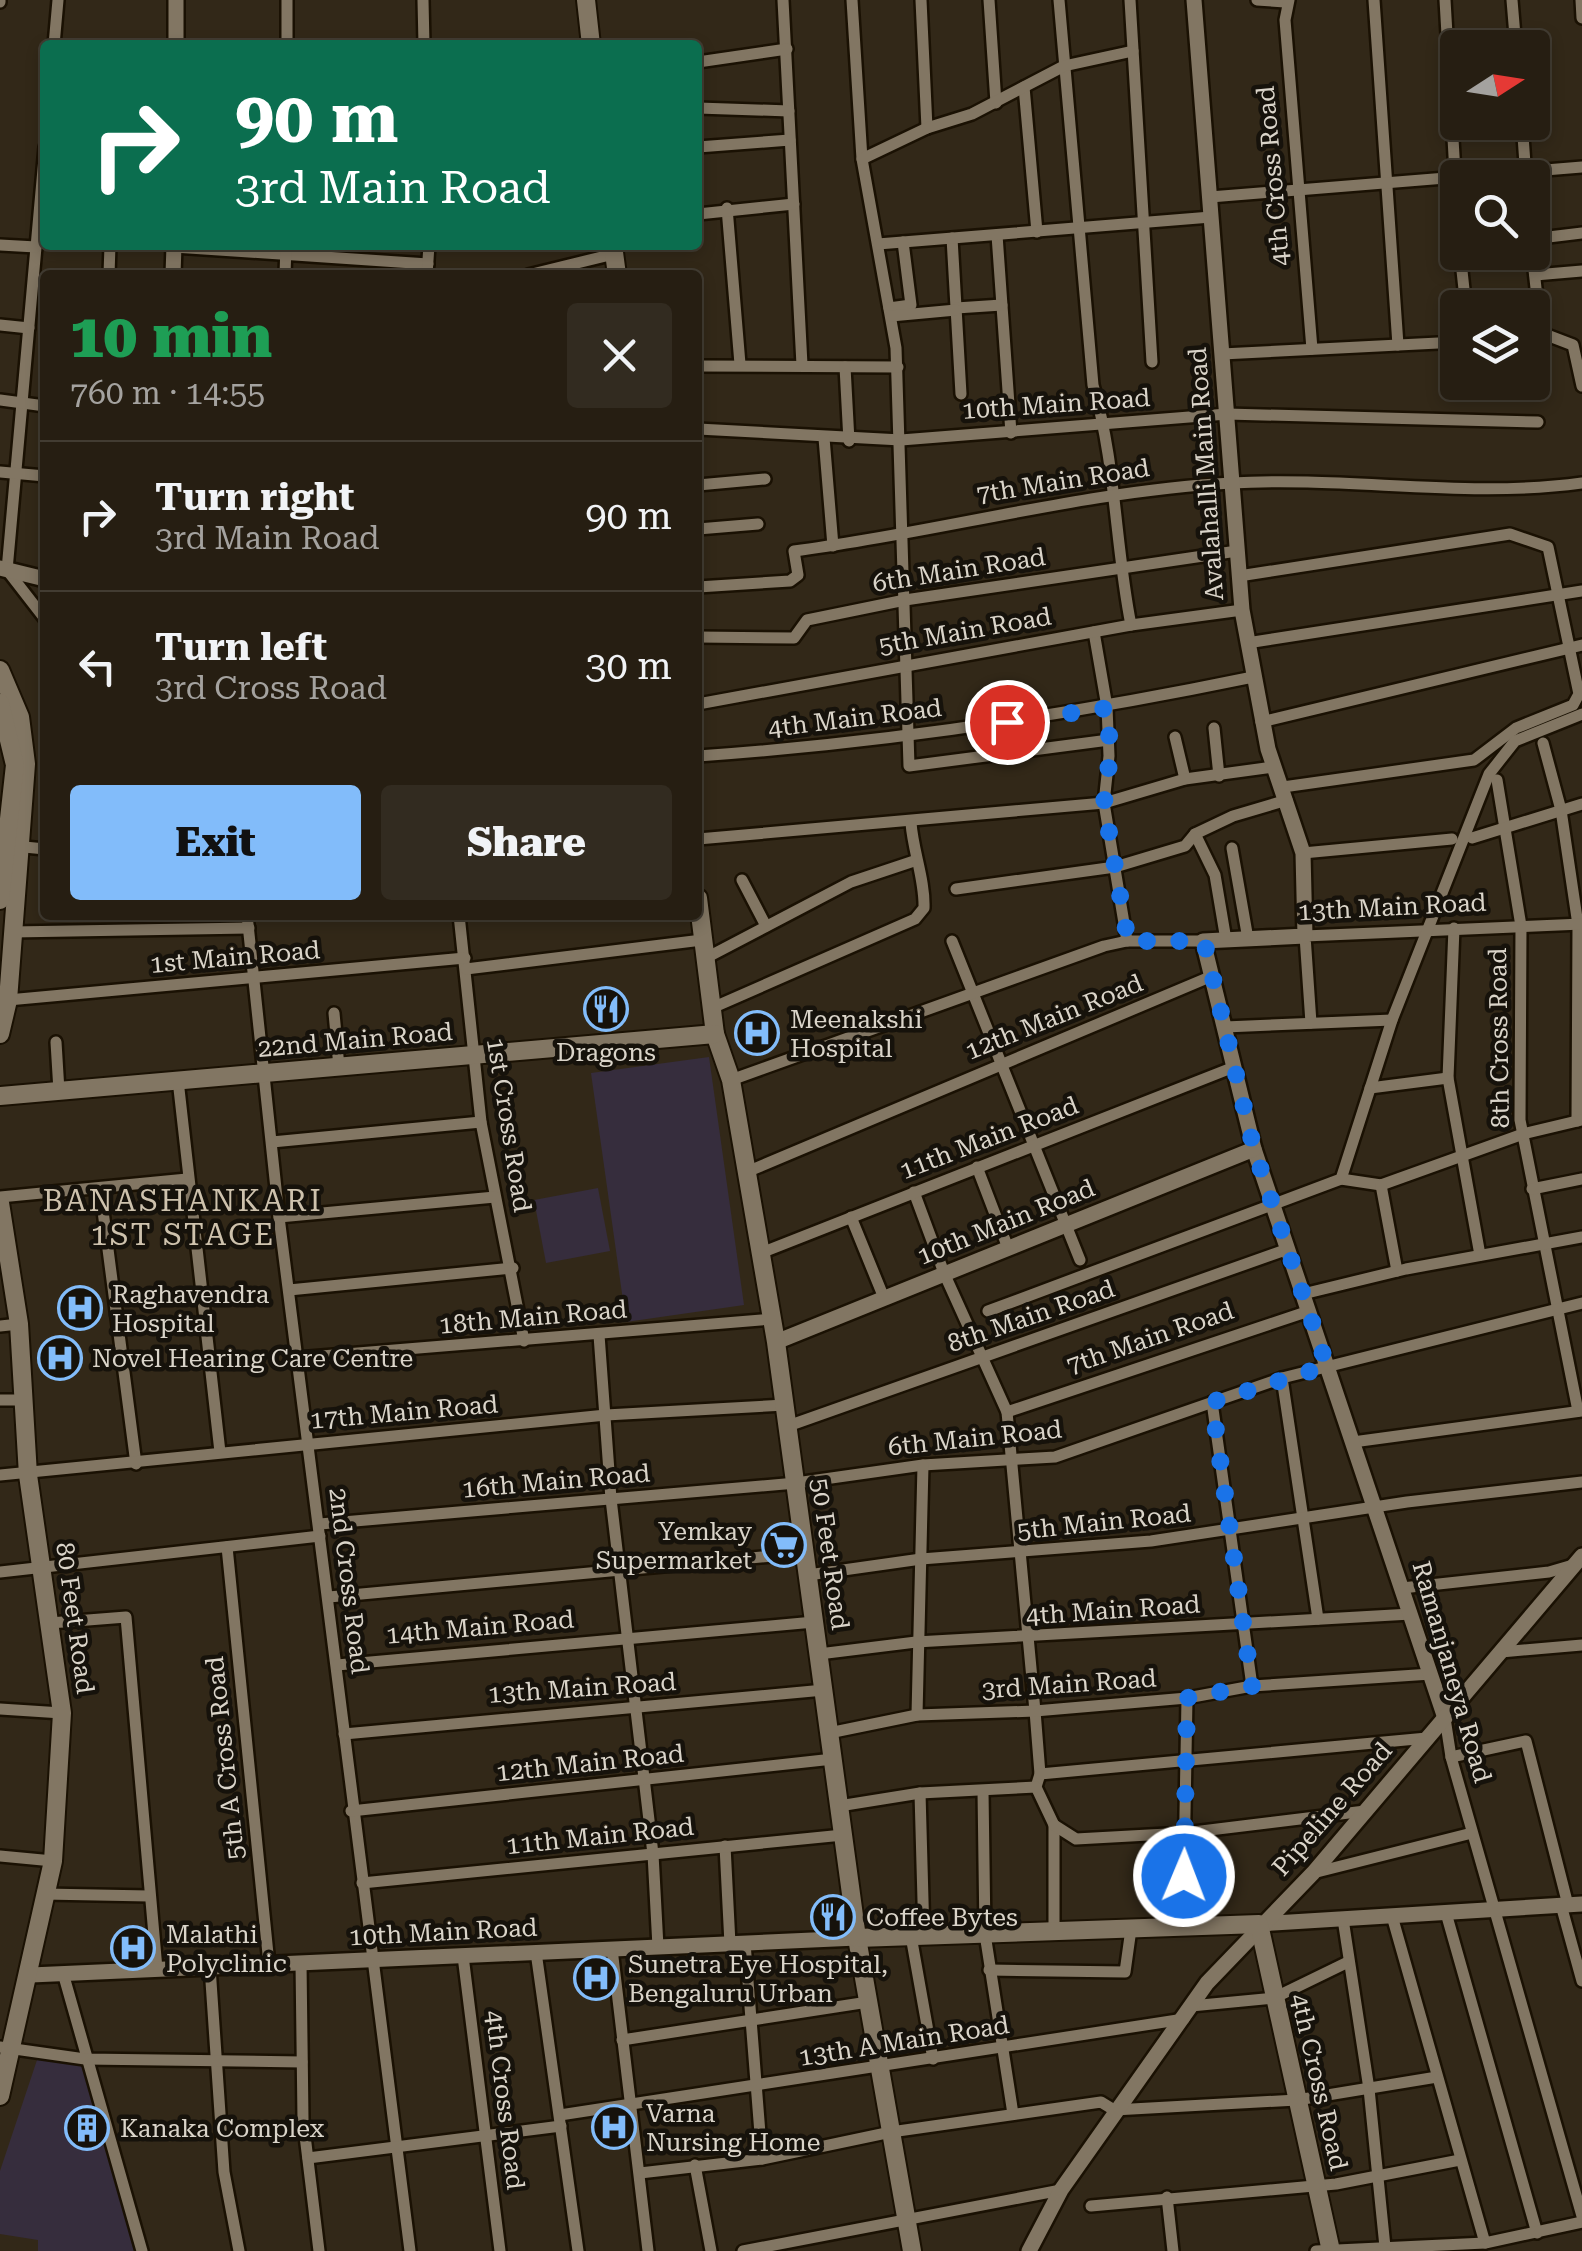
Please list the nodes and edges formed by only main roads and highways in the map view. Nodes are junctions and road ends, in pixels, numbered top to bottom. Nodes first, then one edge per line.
1 (586, 0) edge
2 (590, 40) edge
3 (0, 670) edge
4 (0, 702) edge
5 (14, 720) junction
6 (13, 846) junction
7 (0, 900) edge
8 (701, 920) edge
9 (0, 1034) edge
10 (715, 1034) junction
11 (0, 1096) edge
12 (0, 1200) edge
13 (4, 1253) edge
14 (10, 1324) edge
15 (857, 1938) junction
16 (7, 2048) edge
17 (0, 2096) edge
18 (1331, 2250) edge
19 (912, 2251) edge

1 - 2 main road
3 - 5 main road
4 - 5 main road
5 - 6 main road
6 - 7 main road
6 - 9 main road
8 - 10 main road, 50 Feet Road
10 - 11 main road, 22nd Main Road
10 - 15 main road, 50 Feet Road
12 - 13 main road, 80 Feet Road
13 - 14 main road, 80 Feet Road
14 - 16 main road, 80 Feet Road
15 - 18 main road, 4th Cross Road
15 - 19 main road, 50 Feet Road
16 - 17 main road, 80 Feet Road

